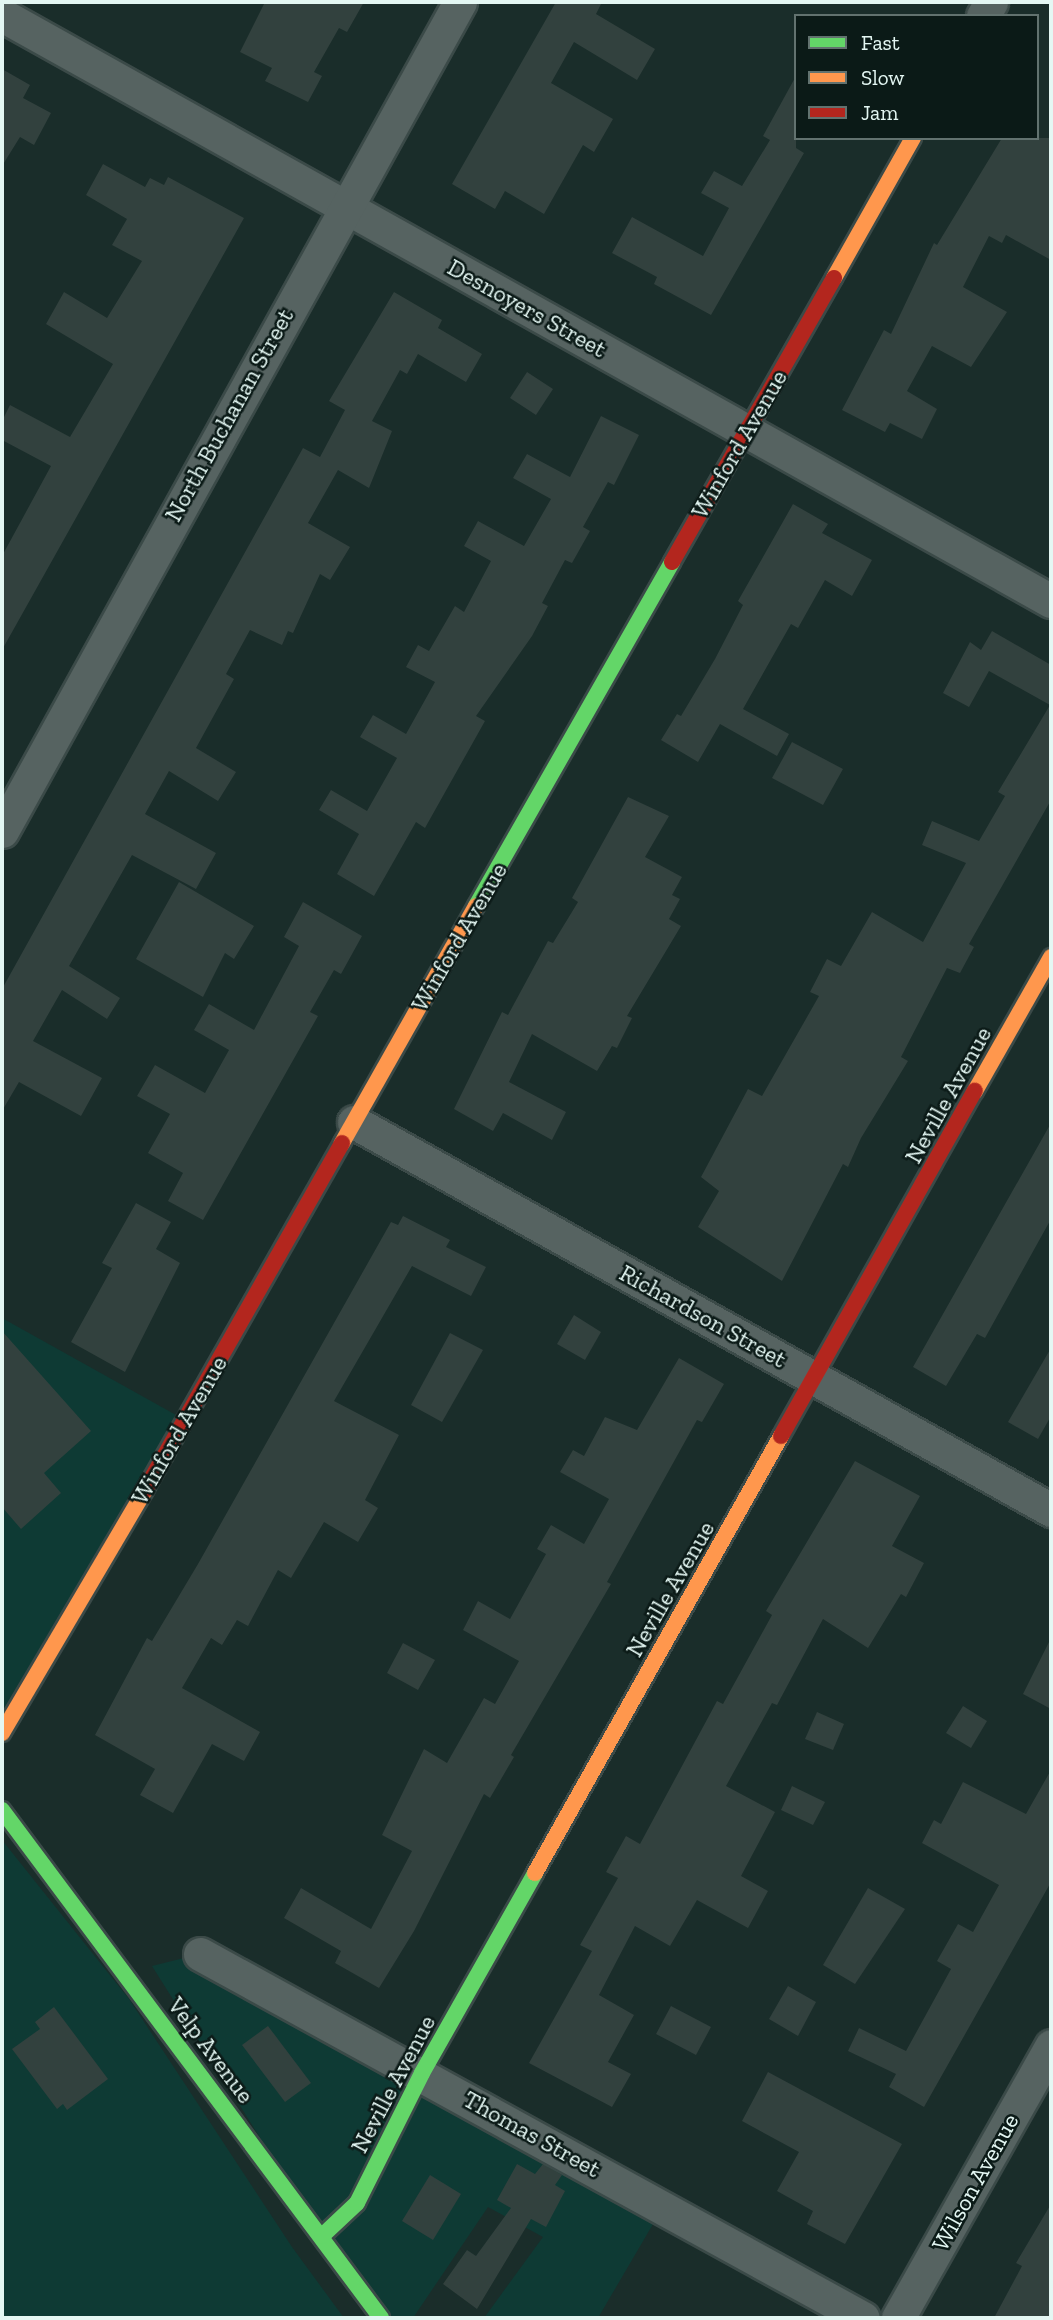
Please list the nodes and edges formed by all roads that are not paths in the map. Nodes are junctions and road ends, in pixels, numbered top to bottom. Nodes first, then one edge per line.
1 (460, 2) edge
2 (2, 15) edge
3 (912, 140) edge
4 (344, 206) junction
5 (747, 431) junction
6 (1051, 601) edge
7 (2, 831) edge
8 (1051, 957) edge
9 (354, 1122) junction
10 (815, 1379) junction
11 (1051, 1510) edge
12 (2, 1733) edge
13 (2, 1810) edge
14 (200, 1954) dead end
15 (1051, 2046) edge
16 (422, 2073) junction
17 (322, 2236) junction
18 (381, 2318) edge
19 (863, 2318) edge
20 (898, 2318) edge

1 - 4 street, North Buchanan Street
2 - 4 street, Desnoyers Street
3 - 5 street, Winford Avenue
4 - 5 street, Desnoyers Street
4 - 7 street, North Buchanan Street
5 - 6 street, Desnoyers Street
5 - 9 street, Winford Avenue
8 - 10 street, Neville Avenue
9 - 10 street, Richardson Street
9 - 12 street, Winford Avenue
10 - 11 street, Richardson Street
10 - 16 street, Neville Avenue
13 - 17 street, Velp Avenue
14 - 16 street, Thomas Street
15 - 20 street, Wilson Avenue
16 - 17 street, Neville Avenue
16 - 19 street, Thomas Street
17 - 18 street, Velp Avenue

